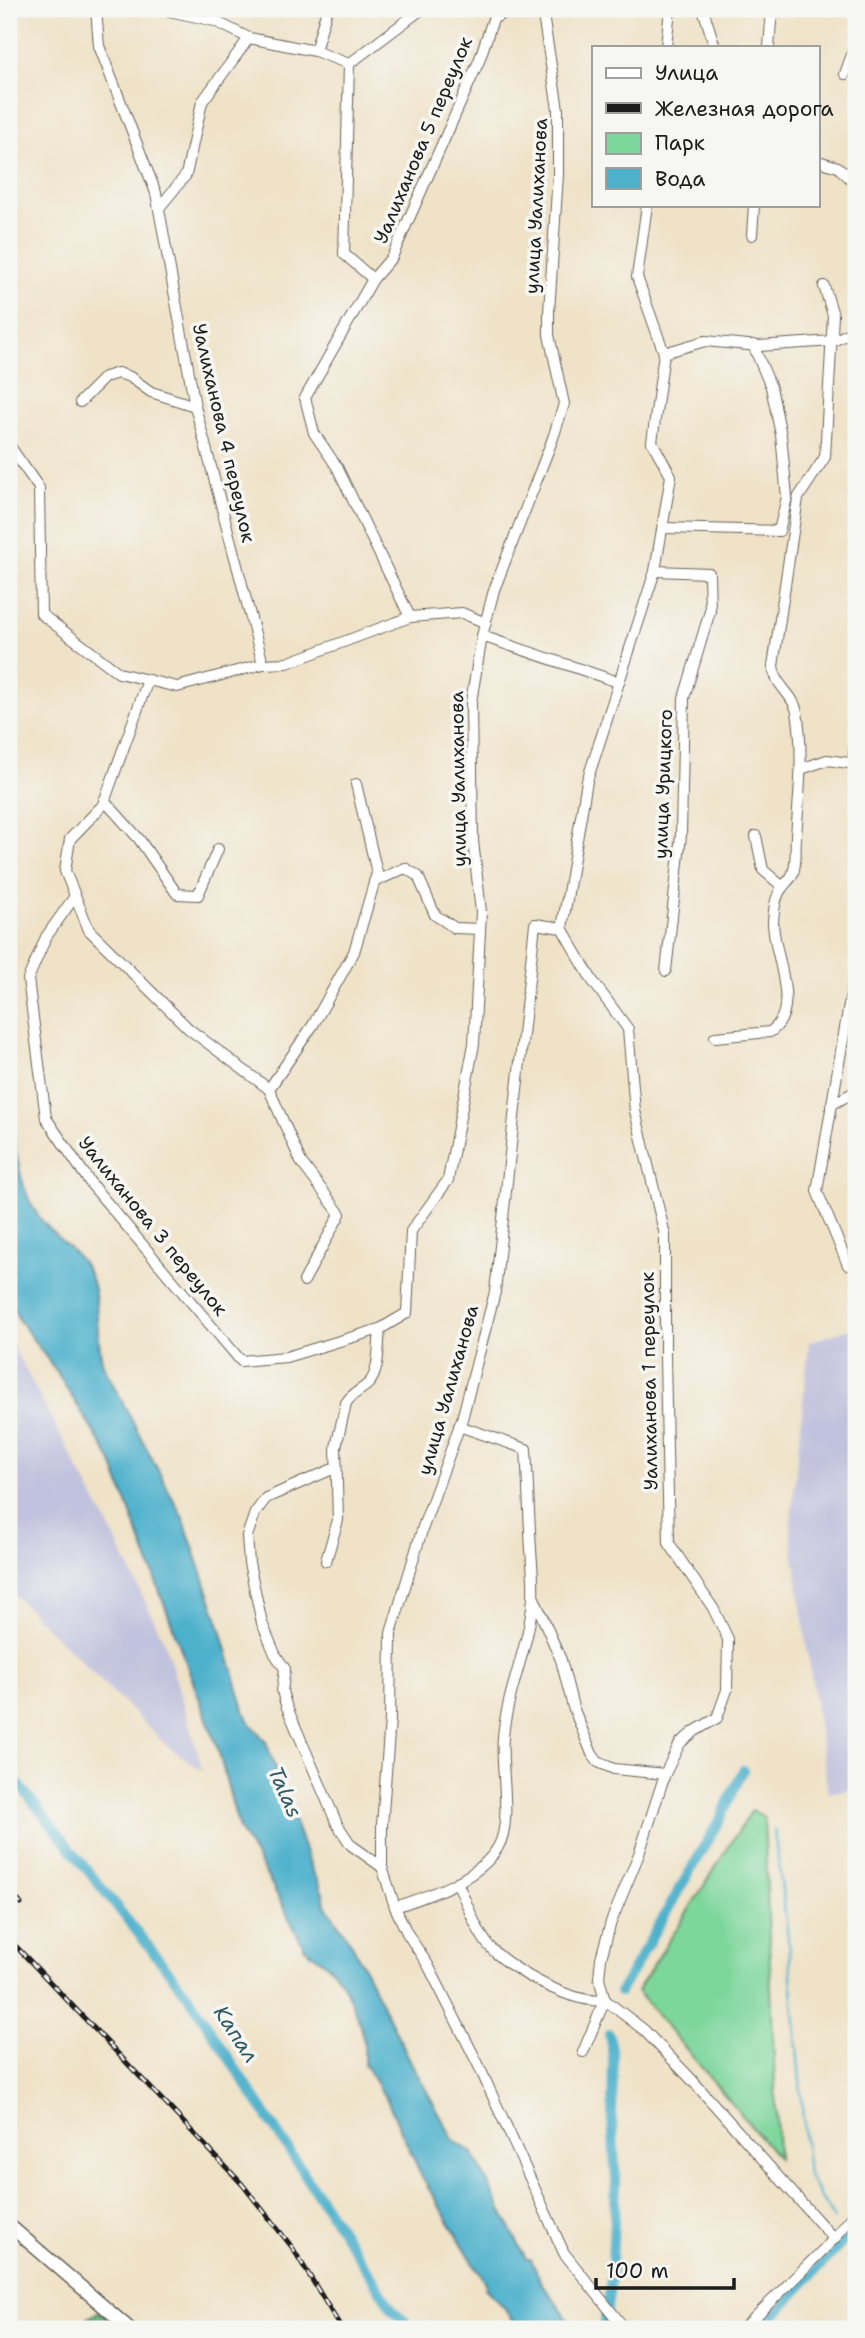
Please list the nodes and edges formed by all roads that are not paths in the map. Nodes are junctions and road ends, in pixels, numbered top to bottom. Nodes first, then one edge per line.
1 (96, 9) edge
2 (160, 9) edge
3 (218, 9) edge
4 (327, 9) edge
5 (422, 9) edge
6 (670, 9) edge
7 (703, 9) edge
8 (772, 9) edge
9 (543, 11) edge
10 (215, 21) junction
11 (249, 38) junction
12 (856, 43) edge
13 (666, 46) edge
14 (715, 46) edge
15 (769, 46) edge
16 (315, 51) junction
17 (349, 64) junction
18 (845, 74) dead end
19 (820, 162) edge
20 (856, 184) edge
21 (647, 206) edge
22 (754, 206) edge
23 (159, 208) junction
24 (752, 234) dead end
25 (373, 279) junction
26 (824, 286) dead end
27 (856, 329) edge
28 (833, 341) junction
29 (753, 345) junction
30 (664, 353) junction
31 (80, 401) dead end
32 (195, 406) junction
33 (9, 445) edge
34 (663, 528) junction
35 (655, 570) junction
36 (410, 617) junction
37 (486, 623) junction
38 (482, 636) junction
39 (262, 664) junction
40 (148, 680) junction
41 (618, 682) junction
42 (856, 724) edge
43 (855, 763) edge
44 (801, 769) junction
45 (356, 784) dead end
46 (104, 800) junction
47 (756, 836) dead end
48 (218, 849) dead end
49 (374, 882) junction
50 (783, 887) junction
51 (75, 896) junction
52 (562, 928) junction
53 (480, 929) junction
54 (856, 964) edge
55 (666, 971) dead end
56 (715, 1037) dead end
57 (269, 1089) junction
58 (856, 1091) edge
59 (831, 1105) junction
60 (848, 1265) dead end
61 (303, 1281) dead end
62 (380, 1329) junction
63 (459, 1426) junction
64 (335, 1468) junction
65 (326, 1561) dead end
66 (533, 1598) junction
67 (665, 1774) junction
68 (382, 1867) junction
69 (457, 1882) junction
70 (395, 1907) junction
71 (605, 2000) junction
72 (583, 2052) dead end
73 (856, 2212) edge
74 (9, 2225) edge
75 (834, 2239) junction
76 (856, 2326) edge
77 (130, 2329) edge
78 (625, 2329) edge
79 (743, 2329) edge
80 (847, 2329) edge

1 - 23 street, Уалиханова 4 переулок
2 - 10 street
3 - 10 street
4 - 16 street
5 - 17 street
6 - 13 street
7 - 14 street
8 - 15 street
9 - 25 street, Уалиханова 5 переулок
9 - 37 street, улица Уалиханова
10 - 11 street
11 - 16 street
11 - 23 street
12 - 18 street
16 - 17 street
17 - 25 street, Уалиханова 5 переулок
19 - 20 street
21 - 30 street
22 - 24 street
23 - 32 street, Уалиханова 4 переулок
25 - 36 street, Уалиханова 5 переулок
26 - 28 street
27 - 28 street
28 - 29 street
28 - 44 street
29 - 30 street
29 - 34 street
30 - 34 street
31 - 32 street
32 - 39 street, Уалиханова 4 переулок
33 - 40 street
34 - 35 street
35 - 41 street
35 - 55 street, улица Урицкого
36 - 37 street
36 - 39 street
37 - 38 street, улица Уалиханова
38 - 41 street
38 - 53 street, улица Уалиханова
39 - 40 street
40 - 46 street
41 - 52 street
42 - 43 street
43 - 44 street
44 - 50 street
45 - 49 street
46 - 48 street
46 - 51 street
47 - 50 street
49 - 53 street
49 - 57 street
50 - 56 street
51 - 57 street
51 - 62 street, Уалиханова 3 переулок
52 - 63 street, улица Уалиханова
52 - 67 street, Уалиханова 1 переулок
53 - 62 street, улица Уалиханова
54 - 59 street
57 - 61 street
58 - 59 street
59 - 60 street
62 - 64 street
63 - 66 street
63 - 68 street, улица Уалиханова
64 - 65 street
64 - 68 street
66 - 67 street
66 - 69 street
67 - 71 street, Уалиханова 1 переулок
68 - 70 street, улица Уалиханова
69 - 70 street
69 - 71 street
70 - 78 street, улица Уалиханова
71 - 72 street
71 - 75 street
73 - 75 street
74 - 77 main road
75 - 79 street
76 - 80 main road

